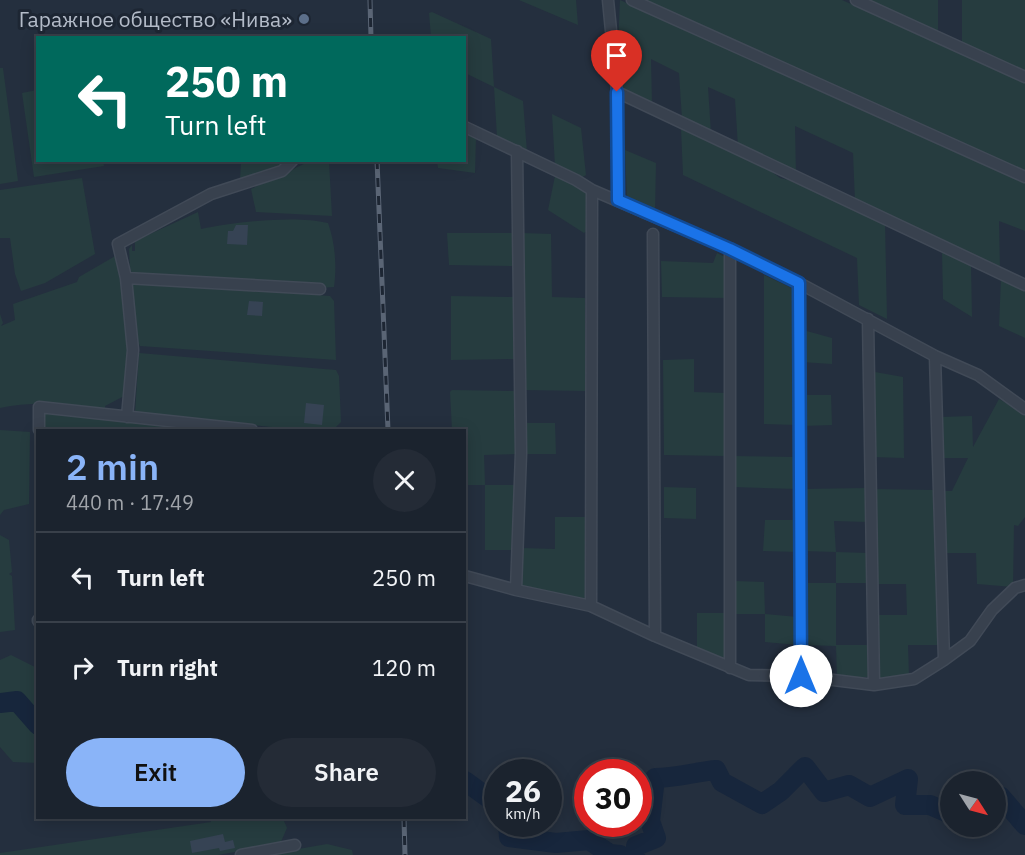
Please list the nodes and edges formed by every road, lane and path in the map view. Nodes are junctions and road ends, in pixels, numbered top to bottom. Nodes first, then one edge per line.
1 (608, 0) edge
2 (632, 0) edge
3 (856, 0) edge
4 (1025, 77) edge
5 (617, 92) junction
6 (466, 127) edge
7 (517, 151) junction
8 (291, 162) edge
9 (1025, 177) edge
10 (592, 190) junction
11 (618, 200) junction
12 (653, 234) dead end
13 (730, 249) junction
14 (126, 278) junction
15 (799, 283) junction
16 (1025, 285) edge
17 (320, 289) dead end
18 (868, 319) junction
19 (935, 356) junction
20 (1025, 409) edge
21 (128, 417) junction
22 (39, 429) edge
23 (242, 429) edge
24 (466, 576) edge
25 (1025, 585) edge
26 (516, 590) junction
27 (591, 606) junction
28 (656, 636) junction
29 (945, 660) junction
30 (730, 668) junction
31 (801, 676) junction
32 (874, 686) junction
33 (295, 845) dead end
34 (241, 855) edge

1 - 5 street
2 - 9 street
3 - 4 street
5 - 11 street
5 - 16 street
6 - 7 street
7 - 10 street
7 - 26 street
8 - 14 street
10 - 11 street
10 - 27 street
11 - 13 street
12 - 28 street
13 - 15 street
13 - 30 street
14 - 17 street
14 - 21 street
15 - 18 street
15 - 31 street
18 - 19 street
18 - 32 street
19 - 20 street
19 - 29 street
21 - 22 street
21 - 23 street
24 - 26 street
25 - 29 street
26 - 27 street
27 - 28 street
28 - 30 street
29 - 32 street
30 - 31 street
31 - 32 street
33 - 34 street

